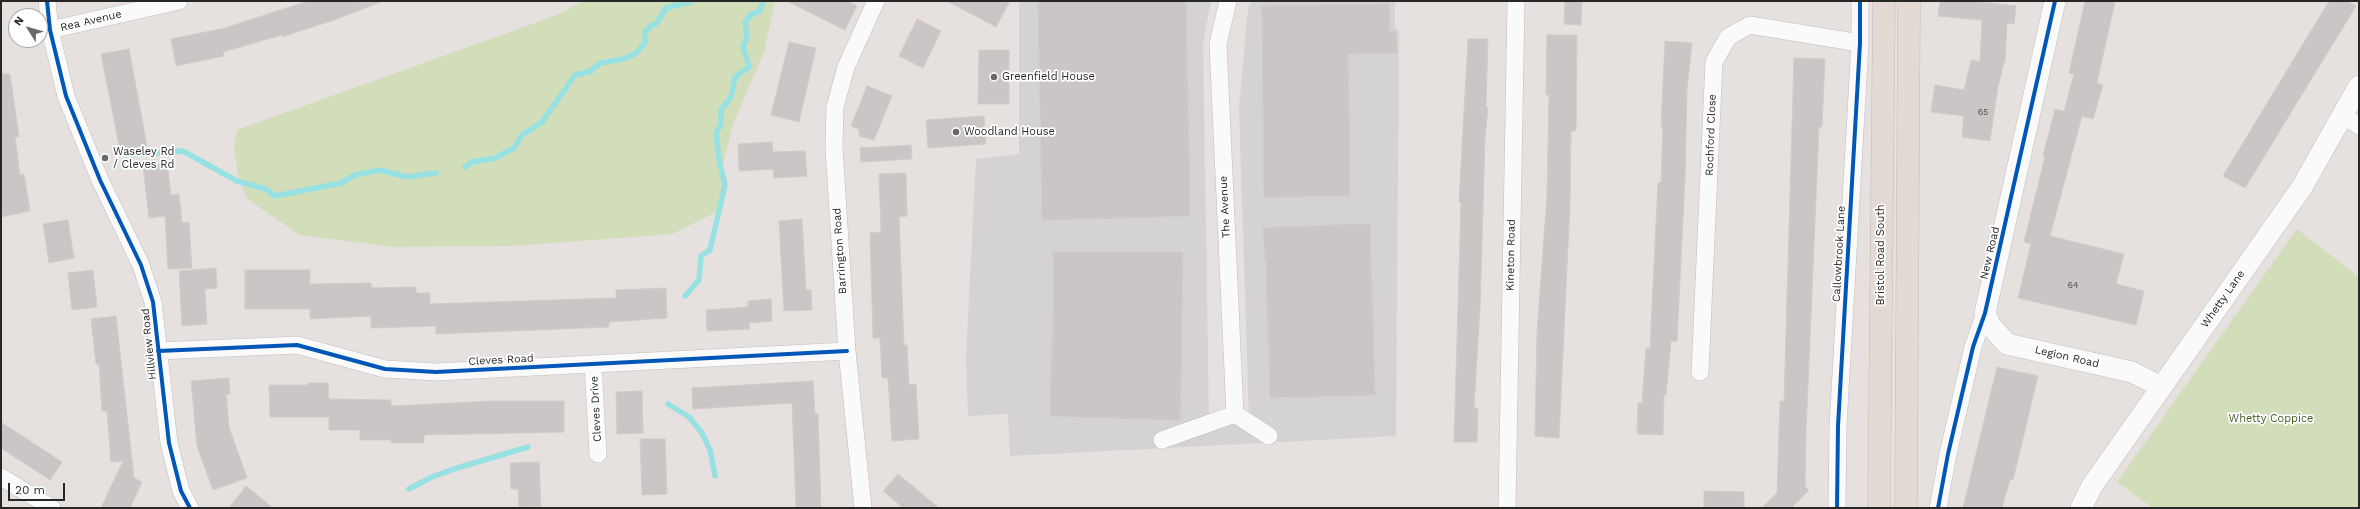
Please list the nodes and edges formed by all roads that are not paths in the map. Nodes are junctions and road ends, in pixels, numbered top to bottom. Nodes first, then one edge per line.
1 (47, 1) edge
2 (179, 1) edge
3 (876, 1) edge
4 (1228, 1) edge
5 (1516, 1) edge
6 (1860, 1) edge
7 (1884, 1) edge
8 (1909, 1) edge
9 (2055, 1) edge
10 (50, 30) junction
11 (1860, 43) junction
12 (2359, 86) edge
13 (2351, 120) edge
14 (1985, 313) junction
15 (158, 351) junction
16 (847, 351) junction
17 (593, 364) junction
18 (1700, 372) dead end
19 (2161, 387) junction
20 (1235, 414) junction
21 (1269, 436) dead end
22 (1162, 440) dead end
23 (598, 454) dead end
24 (1, 476) edge
25 (52, 508) edge
26 (190, 508) edge
27 (863, 508) edge
28 (1507, 508) edge
29 (1837, 508) edge
30 (1879, 508) edge
31 (1906, 508) edge
32 (1938, 508) edge
33 (2080, 508) edge

1 - 10 street, Hillview Road
2 - 10 street, Rea Avenue
3 - 16 street, Barrington Road
4 - 20 street, The Avenue
5 - 28 street, Kineton Road
6 - 11 street, Callowbrook Lane
7 - 30 highway, Bristol Road South
8 - 31 highway
9 - 14 street, New Road
10 - 15 street, Hillview Road
11 - 18 street, Rochford Close
11 - 29 street, Callowbrook Lane
12 - 13 street, Whetty Lane
13 - 19 street, Whetty Lane
14 - 19 street, Legion Road
14 - 32 street, New Road
15 - 17 street, Cleves Road
15 - 26 street, Hillview Road
16 - 17 street, Cleves Road
16 - 27 street, Barrington Road
17 - 23 street, Cleves Drive
19 - 33 street, Whetty Lane
20 - 21 street
20 - 22 street
24 - 25 street

